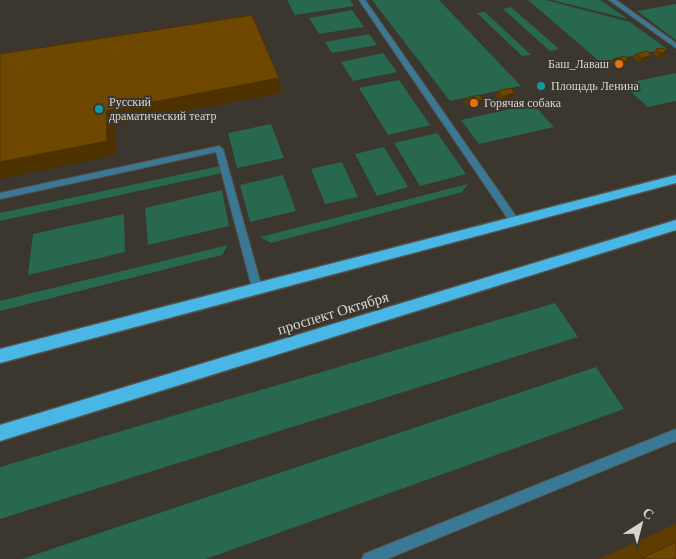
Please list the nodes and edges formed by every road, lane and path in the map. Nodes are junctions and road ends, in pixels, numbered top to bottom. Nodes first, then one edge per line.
1 (362, 0) edge
2 (612, 0) edge
3 (676, 46) edge
4 (676, 179) edge
5 (0, 196) edge
6 (515, 222) junction
7 (676, 225) edge
8 (257, 288) junction
9 (0, 356) edge
10 (0, 433) edge
11 (676, 435) edge
12 (369, 559) edge

1 - 6 lane
2 - 3 lane
4 - 6 main road
5 - 8 lane
6 - 8 main road
7 - 10 main road, проспект Октября
8 - 9 main road
11 - 12 lane

